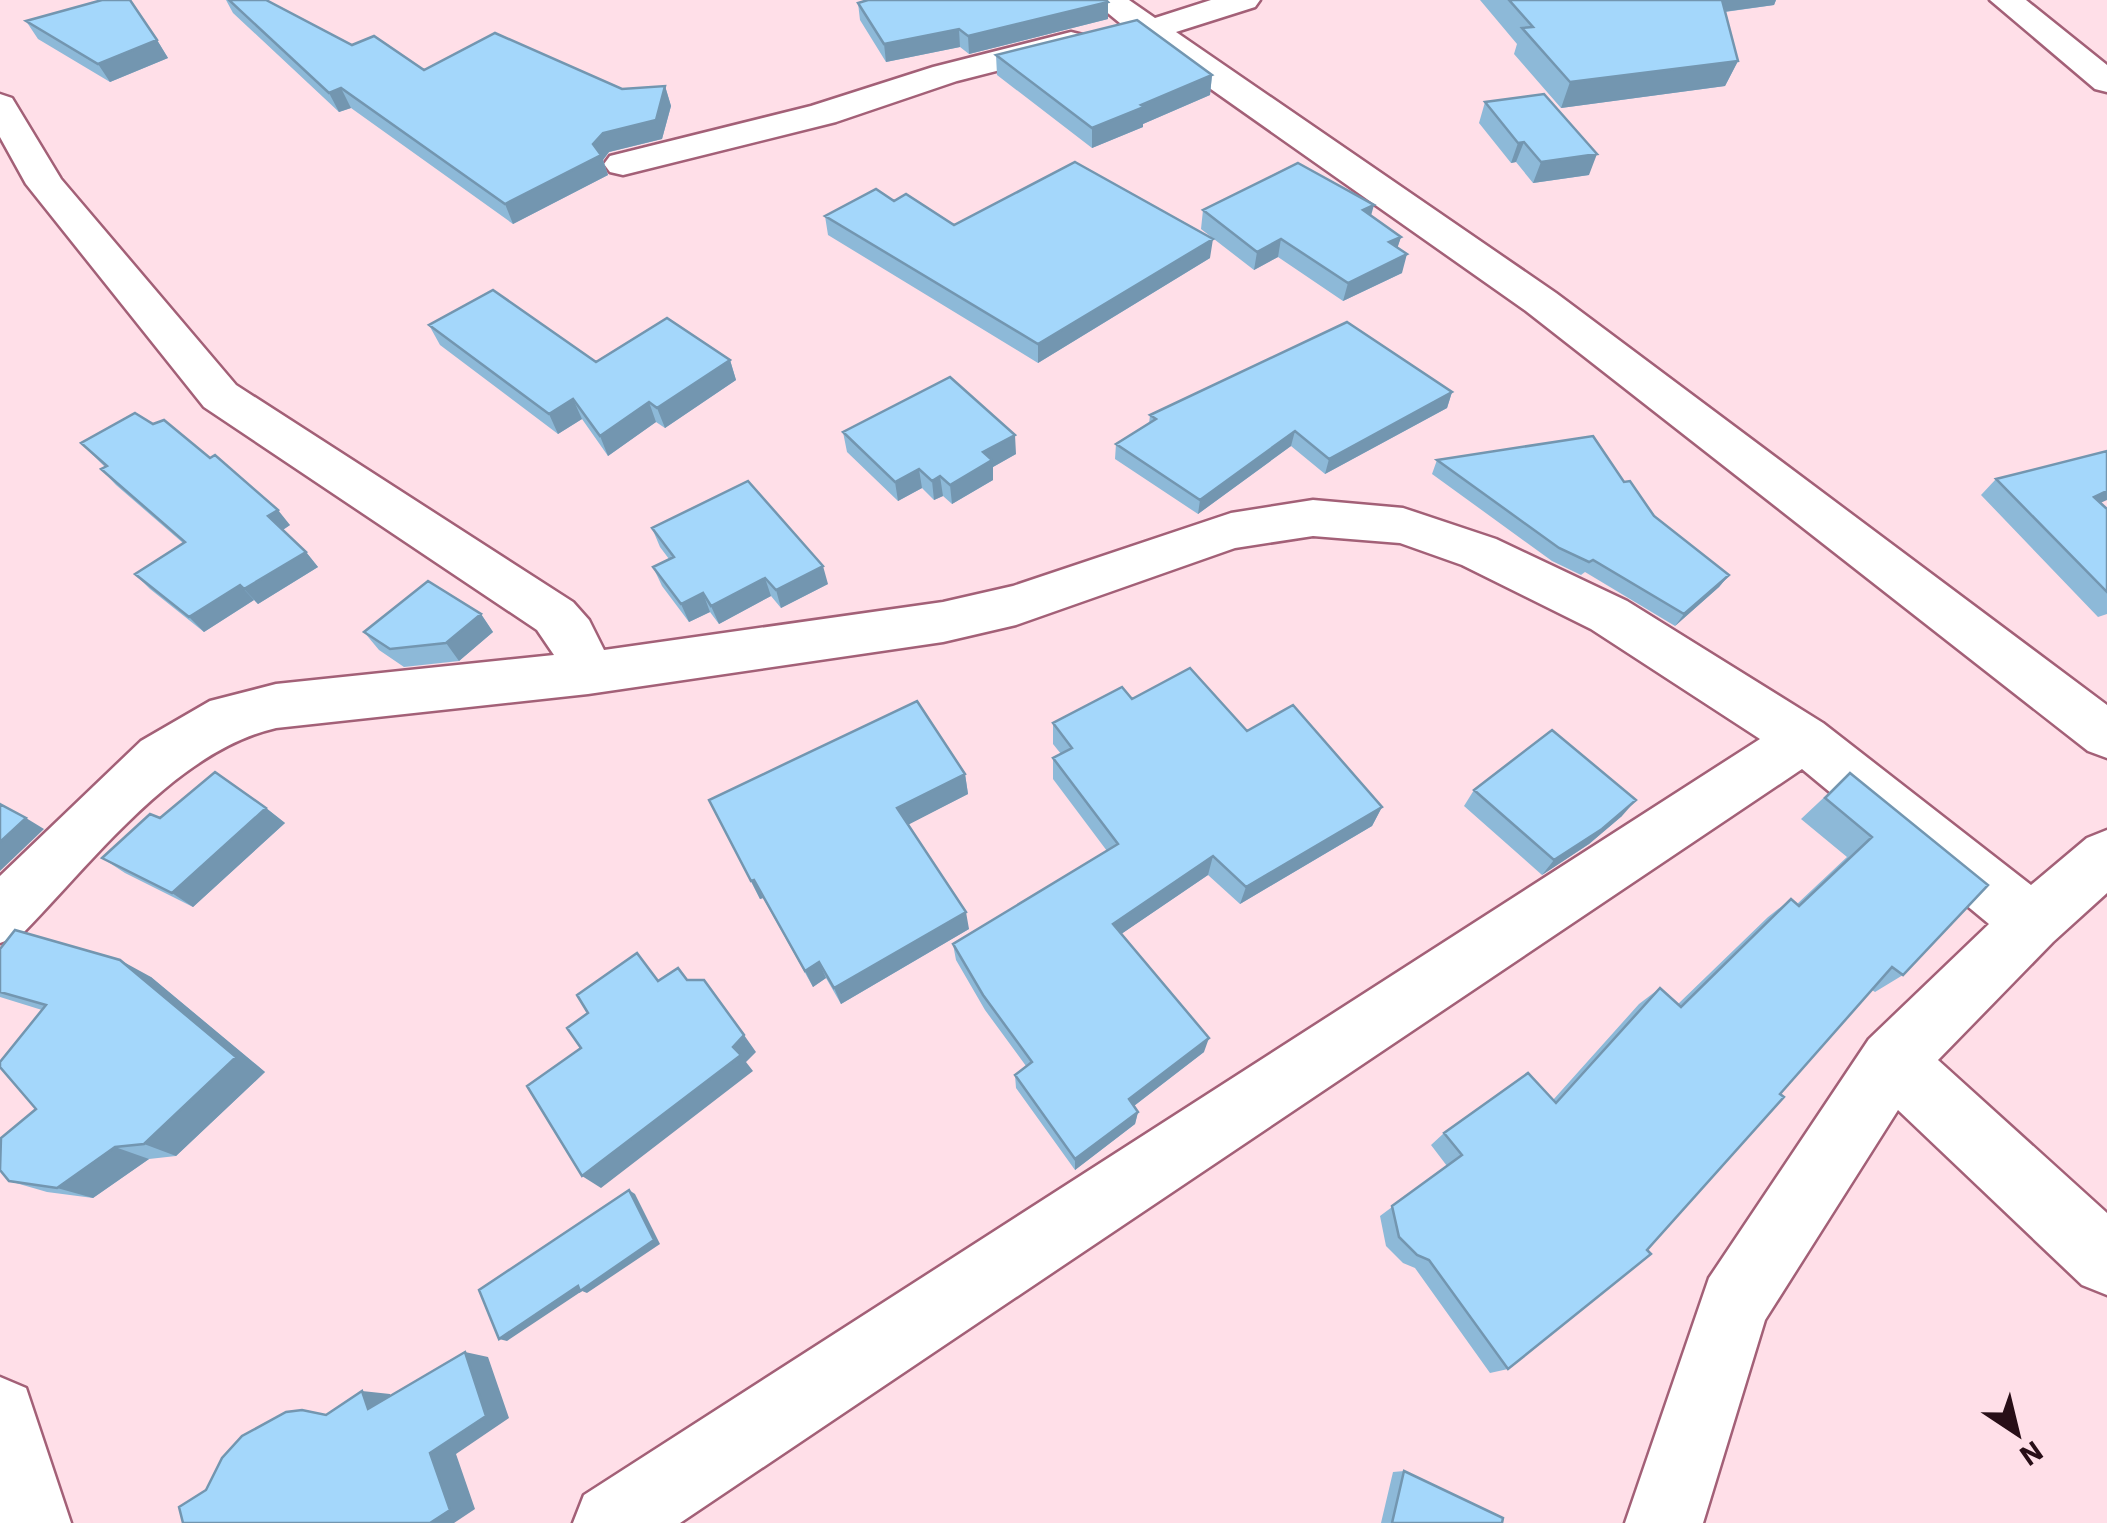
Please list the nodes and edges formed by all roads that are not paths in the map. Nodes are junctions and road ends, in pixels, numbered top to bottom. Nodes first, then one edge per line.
1 (1244, 0) edge
2 (2006, 0) edge
3 (1133, 18) edge
4 (2107, 82) edge
5 (0, 105) edge
6 (622, 164) dead end
7 (588, 673) junction
8 (2107, 735) edge
9 (1804, 740) junction
10 (2107, 856) edge
11 (0, 916) edge
12 (2032, 922) junction
13 (1892, 1061) junction
14 (2107, 1260) edge
15 (0, 1414) edge
16 (32, 1523) edge
17 (612, 1523) edge
18 (1664, 1523) edge

1 - 3 street
2 - 4 street
3 - 6 street
3 - 8 street
5 - 7 street
7 - 9 street
7 - 11 street
9 - 12 street
9 - 17 street
10 - 12 street
12 - 13 street
13 - 14 street
13 - 18 street
15 - 16 street

